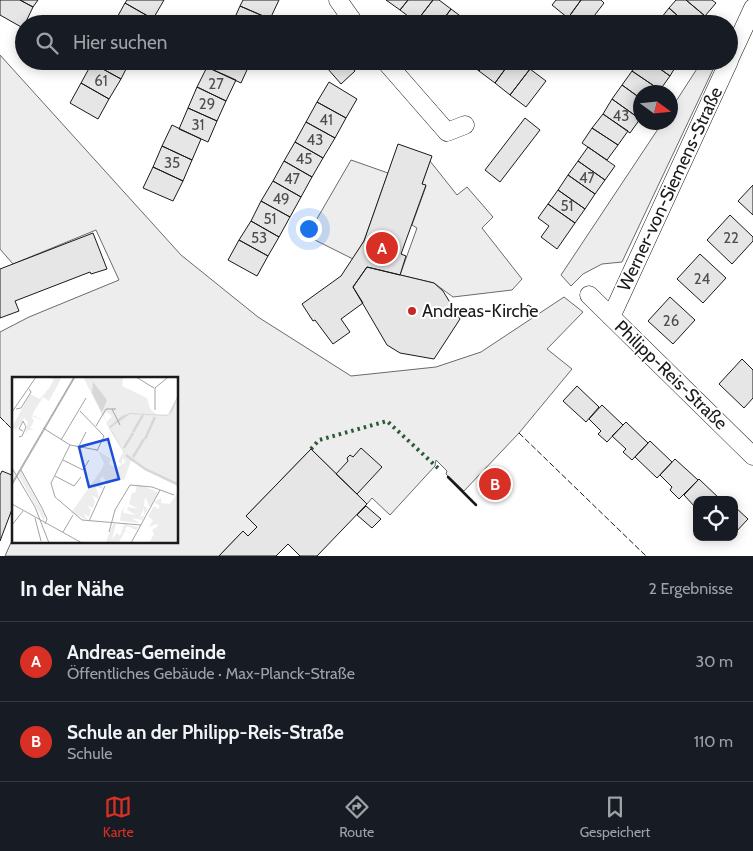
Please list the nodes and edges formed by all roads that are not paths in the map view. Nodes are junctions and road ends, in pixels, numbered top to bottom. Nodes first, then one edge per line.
1 (338, 0) edge
2 (753, 10) edge
3 (349, 15) edge
4 (738, 42) edge
5 (393, 70) edge
6 (725, 70) edge
7 (465, 125) dead end
8 (589, 295) dead end
9 (611, 317) junction
10 (753, 456) edge

1 - 3 street
2 - 4 street, Werner-von-Siemens-Straße
5 - 7 street
6 - 9 street, Werner-von-Siemens-Straße
8 - 9 street, Philipp-Reis-Straße
9 - 10 street, Philipp-Reis-Straße

